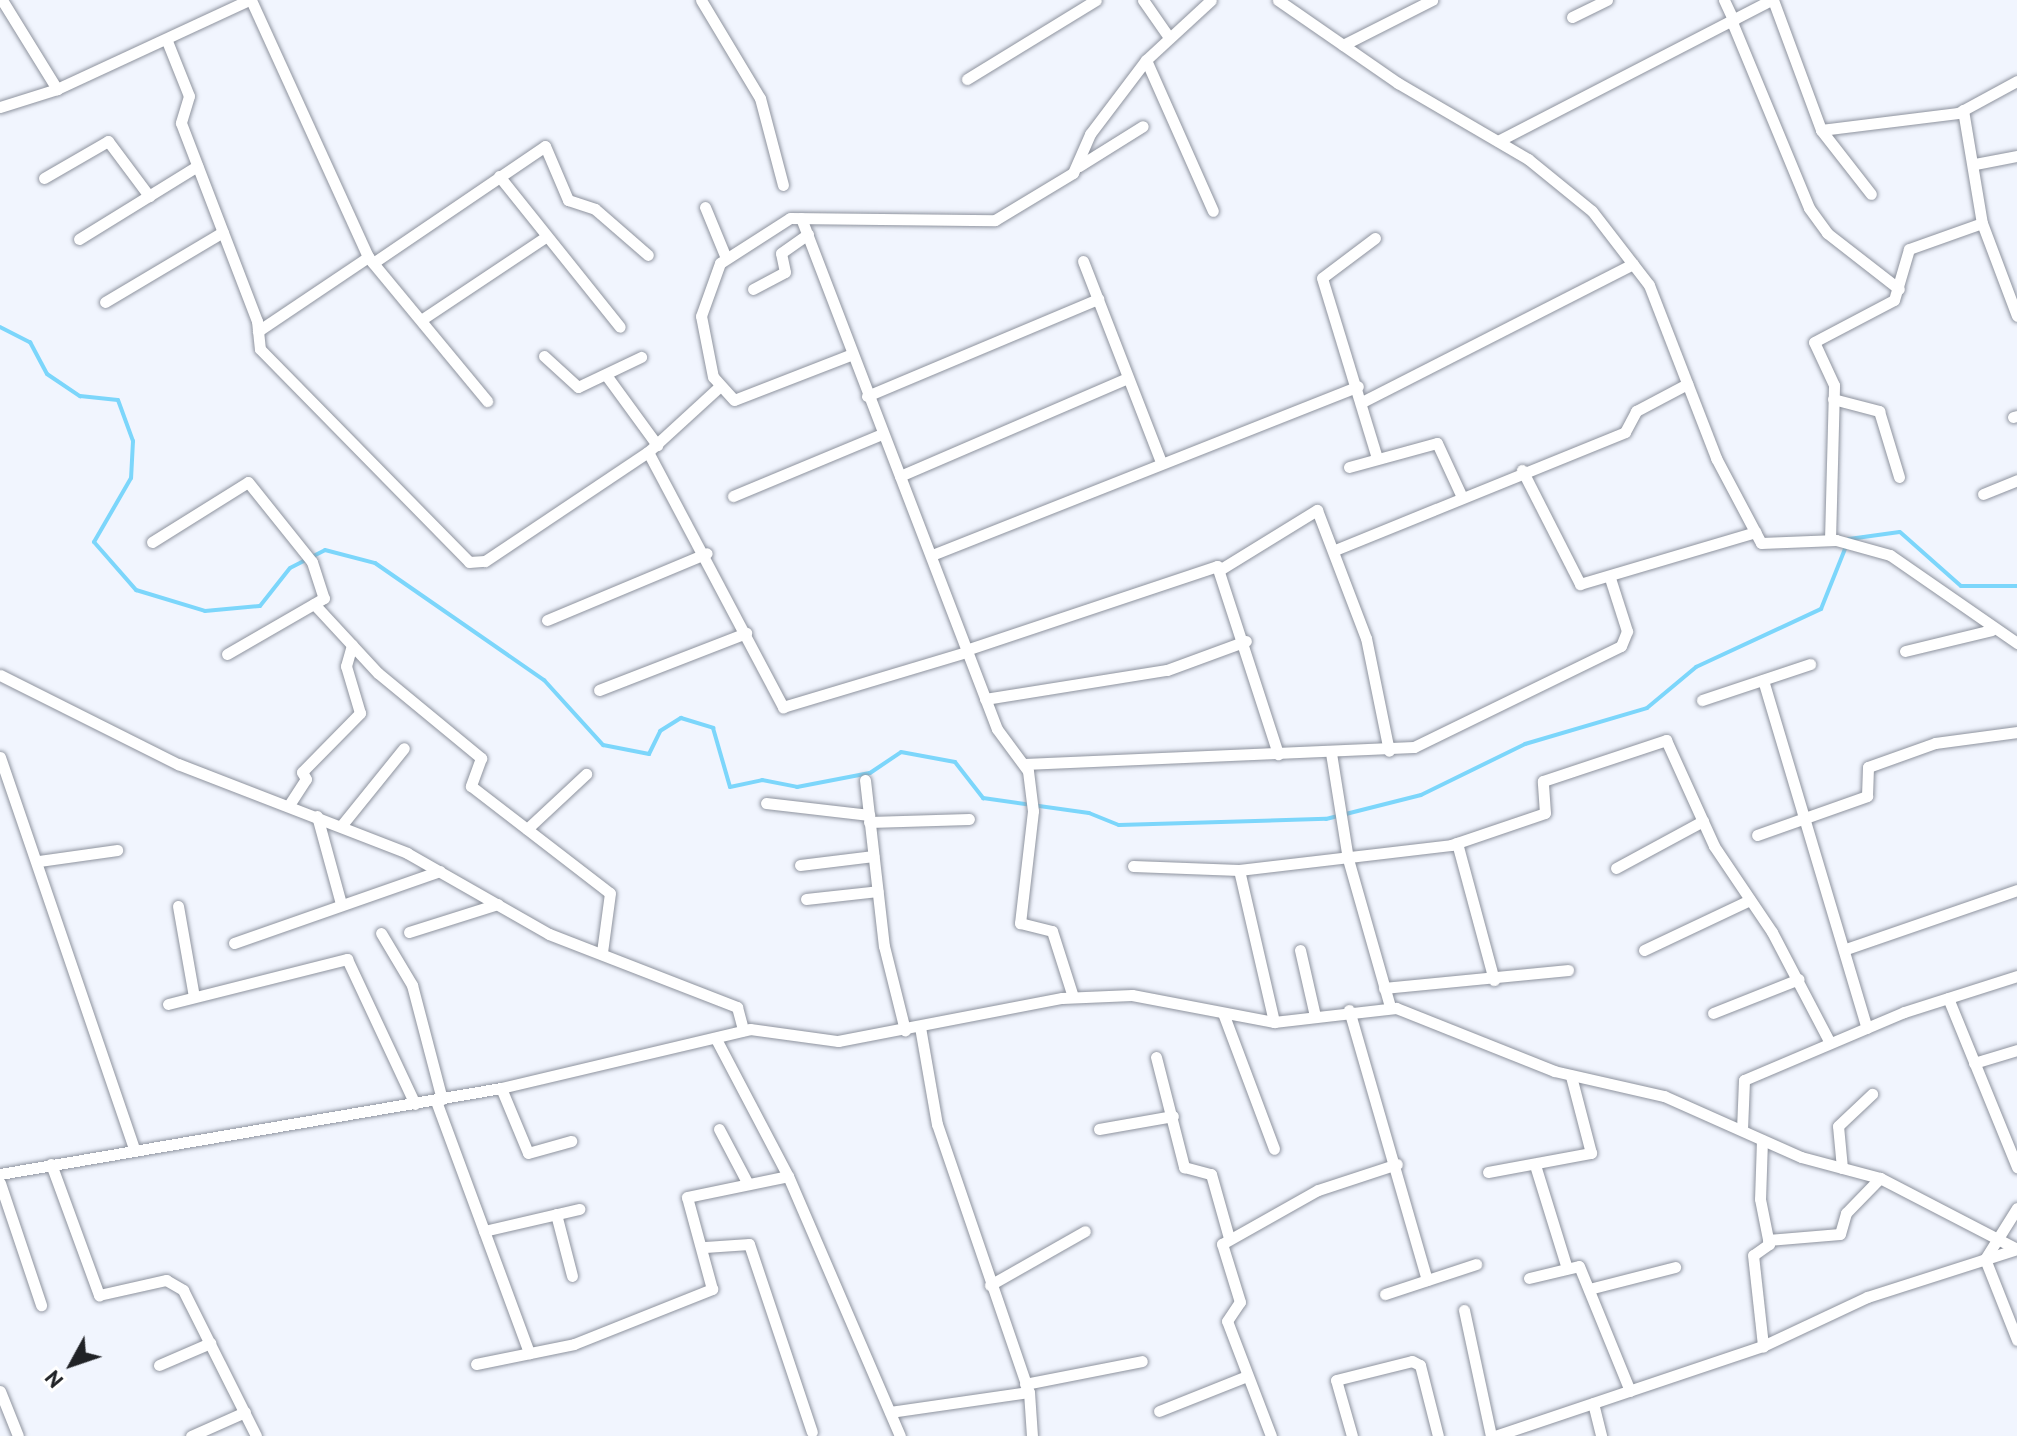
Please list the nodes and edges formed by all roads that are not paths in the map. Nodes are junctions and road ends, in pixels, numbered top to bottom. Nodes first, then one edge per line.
1 (2, 0) edge
2 (250, 0) edge
3 (701, 0) edge
4 (1096, 0) edge
5 (1143, 0) edge
6 (1211, 0) edge
7 (1278, 0) edge
8 (1432, 0) edge
9 (1607, 0) edge
10 (1724, 0) edge
11 (1772, 0) edge
12 (1572, 17) dead end
13 (1733, 21) junction
14 (1168, 36) junction
15 (167, 41) junction
16 (1343, 45) junction
17 (1146, 60) junction
18 (967, 79) dead end
19 (2017, 81) edge
20 (57, 89) junction
21 (0, 107) edge
22 (1963, 110) junction
23 (1143, 126) dead end
24 (1821, 130) junction
25 (1498, 141) junction
26 (2017, 156) edge
27 (1975, 164) junction
28 (197, 166) junction
29 (1079, 166) junction
30 (499, 176) junction
31 (44, 178) dead end
32 (783, 185) dead end
33 (1871, 194) dead end
34 (149, 196) junction
35 (705, 207) dead end
36 (1213, 211) dead end
37 (801, 218) junction
38 (1982, 223) junction
39 (223, 232) junction
40 (808, 234) junction
41 (547, 236) junction
42 (1375, 238) dead end
43 (79, 239) dead end
44 (648, 255) dead end
45 (726, 258) junction
46 (370, 260) junction
47 (1083, 261) dead end
48 (1633, 264) junction
49 (753, 289) dead end
50 (1899, 289) junction
51 (1098, 299) junction
52 (105, 302) dead end
53 (2017, 316) edge
54 (421, 320) junction
55 (620, 327) dead end
56 (258, 331) junction
57 (850, 355) junction
58 (544, 356) dead end
59 (641, 357) dead end
60 (606, 375) junction
61 (1128, 378) junction
62 (1687, 384) junction
63 (720, 386) junction
64 (1358, 386) junction
65 (867, 396) junction
66 (1833, 399) junction
67 (487, 401) dead end
68 (1362, 402) junction
69 (882, 434) junction
70 (653, 448) junction
71 (1377, 458) junction
72 (1160, 460) junction
73 (1349, 467) dead end
74 (1522, 470) junction
75 (900, 476) junction
76 (1899, 477) dead end
77 (2017, 480) edge
78 (1983, 494) dead end
79 (1461, 495) junction
80 (733, 496) dead end
81 (1755, 532) junction
82 (1833, 540) junction
83 (152, 542) dead end
84 (1335, 550) junction
85 (707, 553) junction
86 (932, 555) junction
87 (1221, 569) junction
88 (1610, 578) junction
89 (314, 604) junction
90 (547, 620) dead end
91 (1992, 630) junction
92 (746, 633) junction
93 (1246, 641) junction
94 (2017, 643) edge
95 (352, 645) junction
96 (966, 651) junction
97 (1905, 651) dead end
98 (227, 654) dead end
99 (1810, 664) dead end
100 (0, 675) edge
101 (1763, 680) junction
102 (599, 690) dead end
103 (985, 699) junction
104 (1702, 700) dead end
105 (2017, 732) edge
106 (404, 748) dead end
107 (1389, 751) junction
108 (1331, 753) junction
109 (1278, 754) junction
110 (0, 757) edge
111 (1024, 764) junction
112 (586, 774) dead end
113 (865, 780) dead end
114 (6, 790) edge
115 (766, 803) dead end
116 (289, 805) junction
117 (317, 816) junction
118 (869, 818) junction
119 (969, 819) dead end
120 (1805, 819) junction
121 (1703, 821) junction
122 (341, 826) junction
123 (527, 829) junction
124 (1757, 835) dead end
125 (1457, 843) junction
126 (117, 850) dead end
127 (873, 856) junction
128 (1348, 859) junction
129 (39, 861) junction
130 (800, 865) dead end
131 (1133, 866) dead end
132 (1616, 868) dead end
133 (1239, 870) junction
134 (440, 871) junction
135 (2017, 890) edge
136 (878, 891) junction
137 (806, 899) dead end
138 (1750, 900) junction
139 (341, 904) junction
140 (498, 904) junction
141 (178, 906) dead end
142 (409, 932) dead end
143 (381, 933) dead end
144 (234, 943) dead end
145 (1846, 949) junction
146 (1300, 950) dead end
147 (1644, 950) dead end
148 (602, 952) junction
149 (1568, 970) dead end
150 (2017, 976) edge
151 (1799, 979) junction
152 (1494, 980) junction
153 (1384, 988) junction
154 (194, 997) junction
155 (1073, 997) junction
156 (1948, 998) junction
157 (168, 1004) dead end
158 (1390, 1006) junction
159 (1349, 1010) junction
160 (1223, 1013) junction
161 (1713, 1013) dead end
162 (1315, 1016) junction
163 (1274, 1022) junction
164 (920, 1027) junction
165 (1867, 1028) junction
166 (743, 1030) junction
167 (905, 1030) junction
168 (716, 1039) junction
169 (1830, 1043) junction
170 (2017, 1050) edge
171 (1156, 1057) dead end
172 (1974, 1063) junction
173 (1571, 1076) junction
174 (501, 1088) junction
175 (1872, 1094) dead end
176 (439, 1100) junction
177 (415, 1104) junction
178 (1173, 1116) junction
179 (719, 1129) dead end
180 (1099, 1129) dead end
181 (1742, 1130) junction
182 (1762, 1140) junction
183 (571, 1141) dead end
184 (134, 1149) junction
185 (1274, 1149) dead end
186 (51, 1164) junction
187 (1397, 1164) junction
188 (1535, 1165) junction
189 (2017, 1167) edge
190 (1842, 1168) junction
191 (1488, 1172) dead end
192 (0, 1174) edge
193 (788, 1176) junction
194 (1880, 1178) junction
195 (0, 1183) edge
196 (748, 1184) junction
197 (2017, 1208) edge
198 (579, 1209) dead end
199 (556, 1214) junction
200 (484, 1231) junction
201 (1085, 1231) dead end
202 (1229, 1238) junction
203 (1997, 1238) junction
204 (1768, 1240) junction
205 (705, 1247) junction
206 (2017, 1249) edge
207 (1985, 1259) junction
208 (1476, 1264) dead end
209 (1566, 1265) junction
210 (1675, 1267) dead end
211 (572, 1276) dead end
212 (1529, 1278) dead end
213 (1427, 1280) junction
214 (990, 1285) junction
215 (1589, 1289) junction
216 (1385, 1294) dead end
217 (41, 1305) dead end
218 (1464, 1310) dead end
219 (2017, 1340) edge
220 (210, 1343) junction
221 (1763, 1346) junction
222 (529, 1353) junction
223 (1142, 1361) dead end
224 (476, 1364) dead end
225 (159, 1365) dead end
226 (1247, 1376) junction
227 (1027, 1388) junction
228 (0, 1391) edge
229 (1630, 1391) junction
230 (1593, 1403) junction
231 (1159, 1411) dead end
232 (245, 1412) junction
233 (890, 1412) junction
234 (812, 1432) dead end
235 (18, 1436) edge
236 (191, 1436) edge
237 (256, 1436) edge
238 (900, 1436) edge
239 (1031, 1436) edge
240 (1271, 1436) edge
241 (1352, 1436) edge
242 (1438, 1436) edge
243 (1493, 1436) edge
244 (1601, 1436) edge

1 - 20 street
2 - 15 street
2 - 46 street
3 - 32 street
4 - 18 street
5 - 14 street
6 - 14 street
7 - 16 street
8 - 16 street
9 - 12 street
10 - 13 street
11 - 13 street
11 - 24 street
13 - 25 street
13 - 50 street
14 - 17 street
15 - 20 street
15 - 28 street
16 - 25 street
17 - 29 street
17 - 36 street
19 - 22 street
20 - 21 street
22 - 24 street
22 - 27 street
23 - 29 street
24 - 33 street
25 - 48 street
26 - 27 street
27 - 38 street
28 - 34 street
28 - 39 street
29 - 37 street
30 - 41 street
30 - 44 street
30 - 46 street
31 - 34 street
34 - 43 street
35 - 45 street
37 - 40 street
37 - 45 street
38 - 50 street
38 - 53 street
39 - 52 street
39 - 56 street
40 - 49 street
40 - 57 street
41 - 54 street
41 - 55 street
42 - 64 street
45 - 63 street
46 - 54 street
46 - 56 street
47 - 51 street
48 - 62 street
48 - 68 street
50 - 66 street
51 - 61 street
51 - 65 street
54 - 67 street
56 - 70 street
57 - 63 street
57 - 65 street
58 - 60 street
59 - 60 street
60 - 70 street
61 - 72 street
61 - 75 street
62 - 74 street
62 - 81 street
63 - 70 street
64 - 68 street
64 - 72 street
65 - 69 street
66 - 76 street
66 - 82 street
68 - 71 street
69 - 75 street
69 - 80 street
70 - 85 street
71 - 73 street
71 - 79 street
72 - 86 street
74 - 79 street
74 - 88 street
75 - 86 street
77 - 78 street
79 - 84 street
81 - 82 street
81 - 88 street
82 - 91 street
83 - 89 street
84 - 87 street
84 - 107 street
85 - 90 street
85 - 92 street
86 - 96 street
87 - 93 street
87 - 96 street
88 - 107 street
89 - 95 street
89 - 98 street
91 - 94 street
91 - 97 street
92 - 96 street
92 - 102 street
93 - 103 street
93 - 109 street
95 - 116 street
95 - 123 street
96 - 103 street
99 - 101 street
100 - 116 street
101 - 104 street
101 - 120 street
103 - 111 street
105 - 120 street
106 - 122 street
107 - 108 street
108 - 109 street
108 - 128 street
109 - 111 street
110 - 114 street
111 - 155 street
112 - 123 street
113 - 118 street
114 - 129 street
115 - 118 street
116 - 117 street
117 - 122 street
117 - 139 street
118 - 119 street
118 - 127 street
120 - 124 street
120 - 145 street
121 - 125 street
121 - 132 street
121 - 138 street
122 - 134 street
123 - 148 street
125 - 128 street
125 - 152 street
126 - 129 street
127 - 130 street
127 - 136 street
128 - 133 street
128 - 153 street
129 - 184 street
131 - 133 street
133 - 163 street
134 - 139 street
134 - 140 street
135 - 145 street
136 - 137 street
136 - 167 street
138 - 147 street
138 - 151 street
139 - 144 street
140 - 142 street
140 - 148 street
141 - 154 street
143 - 176 street
145 - 165 street
146 - 162 street
148 - 166 street
149 - 152 street
150 - 156 street
151 - 161 street
151 - 169 street
152 - 153 street
153 - 158 street
154 - 157 street
154 - 177 street
155 - 160 street
155 - 164 street
156 - 165 street
156 - 172 street
158 - 159 street
158 - 173 street
159 - 162 street
159 - 187 street
160 - 163 street
160 - 185 street
162 - 163 street
164 - 167 street
164 - 214 street
165 - 169 street
166 - 167 street
166 - 168 street
168 - 174 street
168 - 193 street
169 - 181 street
170 - 172 street
171 - 178 street
172 - 189 street
173 - 181 street
173 - 188 street
174 - 176 street
174 - 183 street
175 - 190 street
176 - 177 street
176 - 200 street
177 - 184 street
178 - 180 street
178 - 202 street
179 - 196 street
181 - 182 street
182 - 190 street
182 - 204 street
184 - 186 street
186 - 192 street
186 - 220 street
187 - 202 street
187 - 213 street
188 - 191 street
188 - 209 street
190 - 194 street
193 - 196 street
193 - 233 street
194 - 203 street
194 - 204 street
195 - 217 street
196 - 205 street
197 - 203 street
198 - 199 street
199 - 200 street
199 - 211 street
200 - 222 street
201 - 214 street
202 - 226 street
203 - 206 street
203 - 207 street
204 - 221 street
205 - 222 street
205 - 234 street
206 - 207 street
207 - 219 street
207 - 221 street
208 - 213 street
209 - 212 street
209 - 215 street
210 - 215 street
213 - 216 street
214 - 227 street
215 - 229 street
218 - 243 street
220 - 225 street
220 - 232 street
221 - 229 street
222 - 224 street
223 - 227 street
226 - 231 street
226 - 240 street
227 - 233 street
227 - 239 street
228 - 235 street
229 - 230 street
230 - 243 street
230 - 244 street
232 - 236 street
232 - 237 street
233 - 238 street
241 - 242 street

